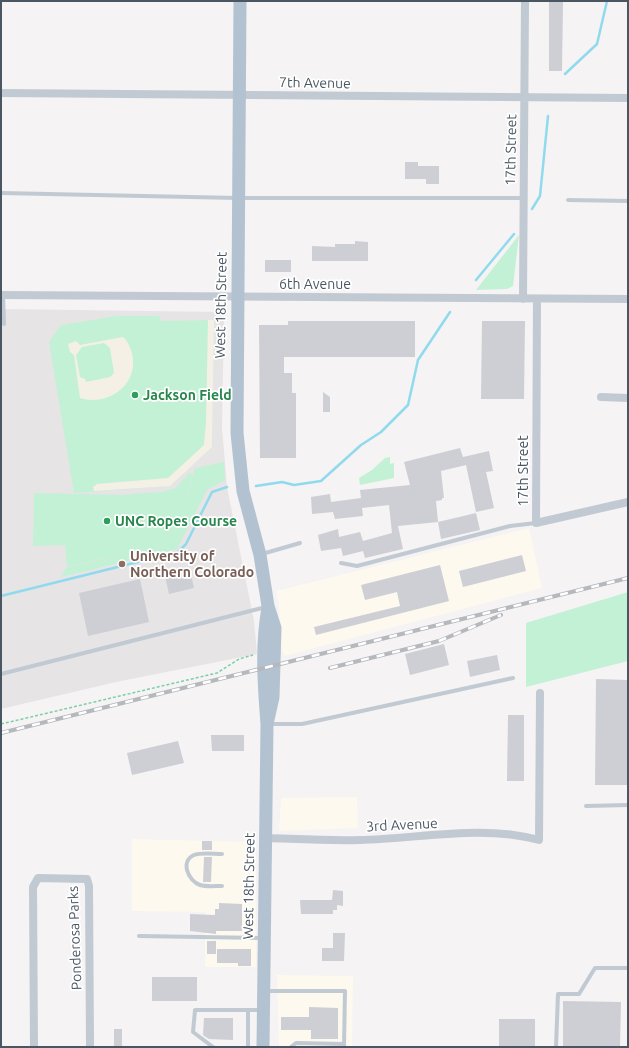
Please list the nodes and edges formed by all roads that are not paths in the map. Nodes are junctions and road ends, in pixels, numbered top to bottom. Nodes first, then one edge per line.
1 (240, 1) edge
2 (525, 1) edge
3 (1, 93) edge
4 (239, 95) junction
5 (525, 98) junction
6 (628, 98) edge
7 (1, 193) edge
8 (238, 198) junction
9 (523, 198) junction
10 (568, 200) dead end
11 (628, 201) edge
12 (2, 295) edge
13 (237, 297) junction
14 (523, 299) junction
15 (536, 299) junction
16 (628, 300) edge
17 (4, 324) dead end
18 (601, 397) dead end
19 (628, 398) edge
20 (628, 502) edge
21 (536, 523) junction
22 (300, 543) dead end
23 (260, 555) junction
24 (341, 563) dead end
25 (268, 606) junction
26 (1, 674) edge
27 (513, 678) dead end
28 (540, 693) dead end
29 (267, 724) junction
30 (628, 805) edge
31 (586, 806) dead end
32 (266, 838) junction
33 (222, 854) dead end
34 (222, 886) dead end
35 (139, 936) dead end
36 (265, 938) junction
37 (628, 968) edge
38 (264, 991) junction
39 (248, 1010) junction
40 (264, 1010) junction
41 (344, 1045) edge
42 (34, 1047) edge
43 (90, 1047) edge
44 (213, 1047) edge
45 (248, 1047) edge
46 (263, 1047) edge
47 (291, 1047) edge
48 (556, 1047) edge

1 - 4 main road, West 18th Street
2 - 5 street, 17th Street
3 - 4 street, 7th Avenue
4 - 5 street, 7th Avenue
4 - 8 main road, West 18th Street
5 - 6 street, 7th Avenue
5 - 9 street, 17th Street
7 - 8 lane
8 - 9 lane
8 - 13 main road, West 18th Street
9 - 14 street, 17th Street
10 - 11 lane
12 - 13 street, 6th Avenue
12 - 17 lane
13 - 14 street, 6th Avenue
13 - 23 main road, West 18th Street
14 - 15 street, 6th Avenue
15 - 16 street, 6th Avenue
15 - 21 street, 17th Street
18 - 19 street
20 - 21 street
21 - 24 lane
22 - 23 lane
23 - 25 main road, West 18th Street
25 - 26 lane
25 - 29 main road, West 18th Street
25 - 29 main road, West 18th Street
27 - 29 lane
28 - 32 street, 3rd Avenue
29 - 32 main road, West 18th Street
30 - 31 lane
32 - 36 main road, West 18th Street
33 - 34 lane
35 - 36 lane
36 - 38 main road, West 18th Street
37 - 48 lane
38 - 40 main road, West 18th Street
38 - 41 lane
39 - 40 lane
39 - 44 lane
39 - 45 lane
40 - 46 main road, West 18th Street
41 - 47 lane
42 - 43 street, Ponderosa Parks

